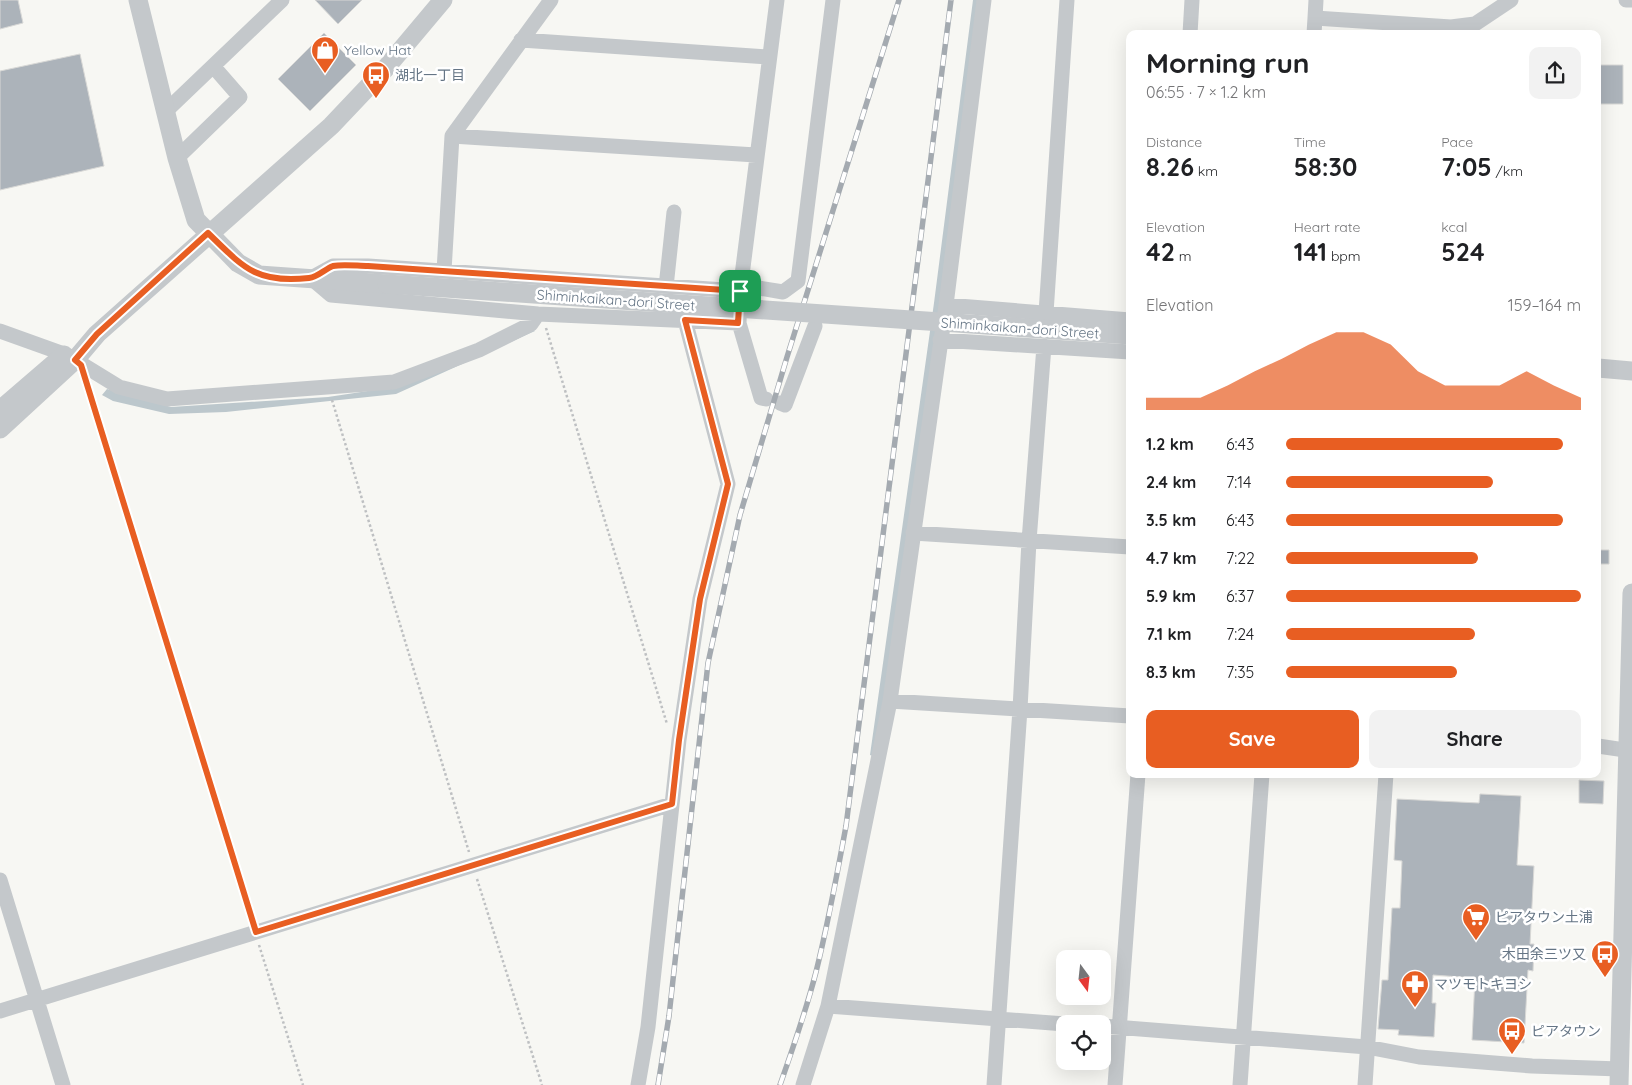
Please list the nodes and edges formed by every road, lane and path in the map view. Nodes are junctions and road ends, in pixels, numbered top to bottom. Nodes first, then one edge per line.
1 (138, 0) edge
2 (443, 0) edge
3 (550, 0) edge
4 (777, 0) edge
5 (833, 0) edge
6 (984, 0) edge
7 (1067, 0) edge
8 (1192, 0) edge
9 (1316, 0) edge
10 (1511, 0) edge
11 (1626, 0) edge
12 (1632, 0) edge
13 (274, 3) edge
14 (1315, 26) edge
15 (1190, 30) edge
16 (1439, 30) edge
17 (521, 40) junction
18 (770, 57) junction
19 (213, 66) junction
20 (166, 111) junction
21 (452, 136) junction
22 (756, 155) junction
23 (177, 158) junction
24 (674, 212) dead end
25 (208, 233) junction
26 (444, 271) junction
27 (311, 278) junction
28 (666, 287) junction
29 (741, 288) junction
30 (946, 306) junction
31 (1046, 313) junction
32 (540, 314) junction
33 (685, 320) junction
34 (1126, 320) edge
35 (738, 323) junction
36 (815, 326) dead end
37 (0, 331) edge
38 (1126, 335) edge
39 (940, 340) junction
40 (1044, 346) junction
41 (1126, 352) edge
42 (74, 360) junction
43 (1601, 368) edge
44 (1632, 371) edge
45 (328, 386) junction
46 (0, 410) edge
47 (0, 429) edge
48 (913, 533) junction
49 (1029, 541) junction
50 (1126, 547) edge
51 (1632, 593) edge
52 (890, 701) junction
53 (1020, 709) junction
54 (1126, 716) edge
55 (678, 745) junction
56 (1601, 746) edge
57 (1630, 751) edge
58 (1138, 778) edge
59 (1262, 778) edge
60 (1386, 778) edge
61 (672, 804) junction
62 (473, 865) junction
63 (0, 880) edge
64 (256, 932) junction
65 (36, 1000) junction
66 (828, 1006) junction
67 (0, 1011) edge
68 (998, 1019) junction
69 (1056, 1023) edge
70 (1111, 1027) edge
71 (1119, 1028) junction
72 (1243, 1037) junction
73 (1367, 1047) junction
74 (1621, 1080) edge
75 (805, 1083) edge
76 (63, 1085) edge
77 (302, 1085) edge
78 (542, 1085) edge
79 (638, 1085) edge
80 (994, 1085) edge
81 (1115, 1085) edge
82 (1240, 1085) edge
83 (1365, 1085) edge

1 - 20 street, Shiminkaikan-dori Street
2 - 25 street
3 - 17 street
4 - 18 street
5 - 29 street
6 - 30 street
7 - 31 street
8 - 15 street
9 - 14 street
10 - 16 street
11 - 12 street
13 - 19 street
14 - 16 street
17 - 18 street
17 - 21 street
18 - 22 street
19 - 20 street
19 - 23 street
20 - 23 street, Shiminkaikan-dori Street
21 - 22 street
21 - 26 street
22 - 29 street
23 - 25 street, Shiminkaikan-dori Street
24 - 28 street
25 - 27 street, Shiminkaikan-dori Street
25 - 42 street
26 - 27 street
26 - 28 street
27 - 32 street
27 - 38 street, Shiminkaikan-dori Street, bridge
28 - 29 street
29 - 35 street
30 - 31 street
30 - 39 street
31 - 34 street
32 - 33 street
32 - 45 street
32 - 55 path
33 - 35 street
33 - 55 street
35 - 36 street
37 - 42 street
39 - 40 street
39 - 48 street
40 - 41 street
40 - 49 street
42 - 45 street
42 - 46 street
42 - 47 street
42 - 64 path
43 - 44 street
45 - 62 path
48 - 49 street
48 - 52 street
49 - 50 street
49 - 53 street
51 - 57 street
52 - 53 street
52 - 66 street
53 - 54 street
53 - 68 street
55 - 61 street
56 - 57 street
57 - 74 street
58 - 71 street
59 - 72 street
60 - 73 street
61 - 62 street
61 - 79 street
62 - 64 street
62 - 78 path
63 - 65 street
64 - 65 street
64 - 77 path
65 - 67 street
65 - 76 street
66 - 68 street
66 - 75 street
68 - 69 street
68 - 80 street
70 - 71 street
71 - 72 street
71 - 81 street
72 - 73 street
72 - 82 street
73 - 74 street
73 - 83 street

